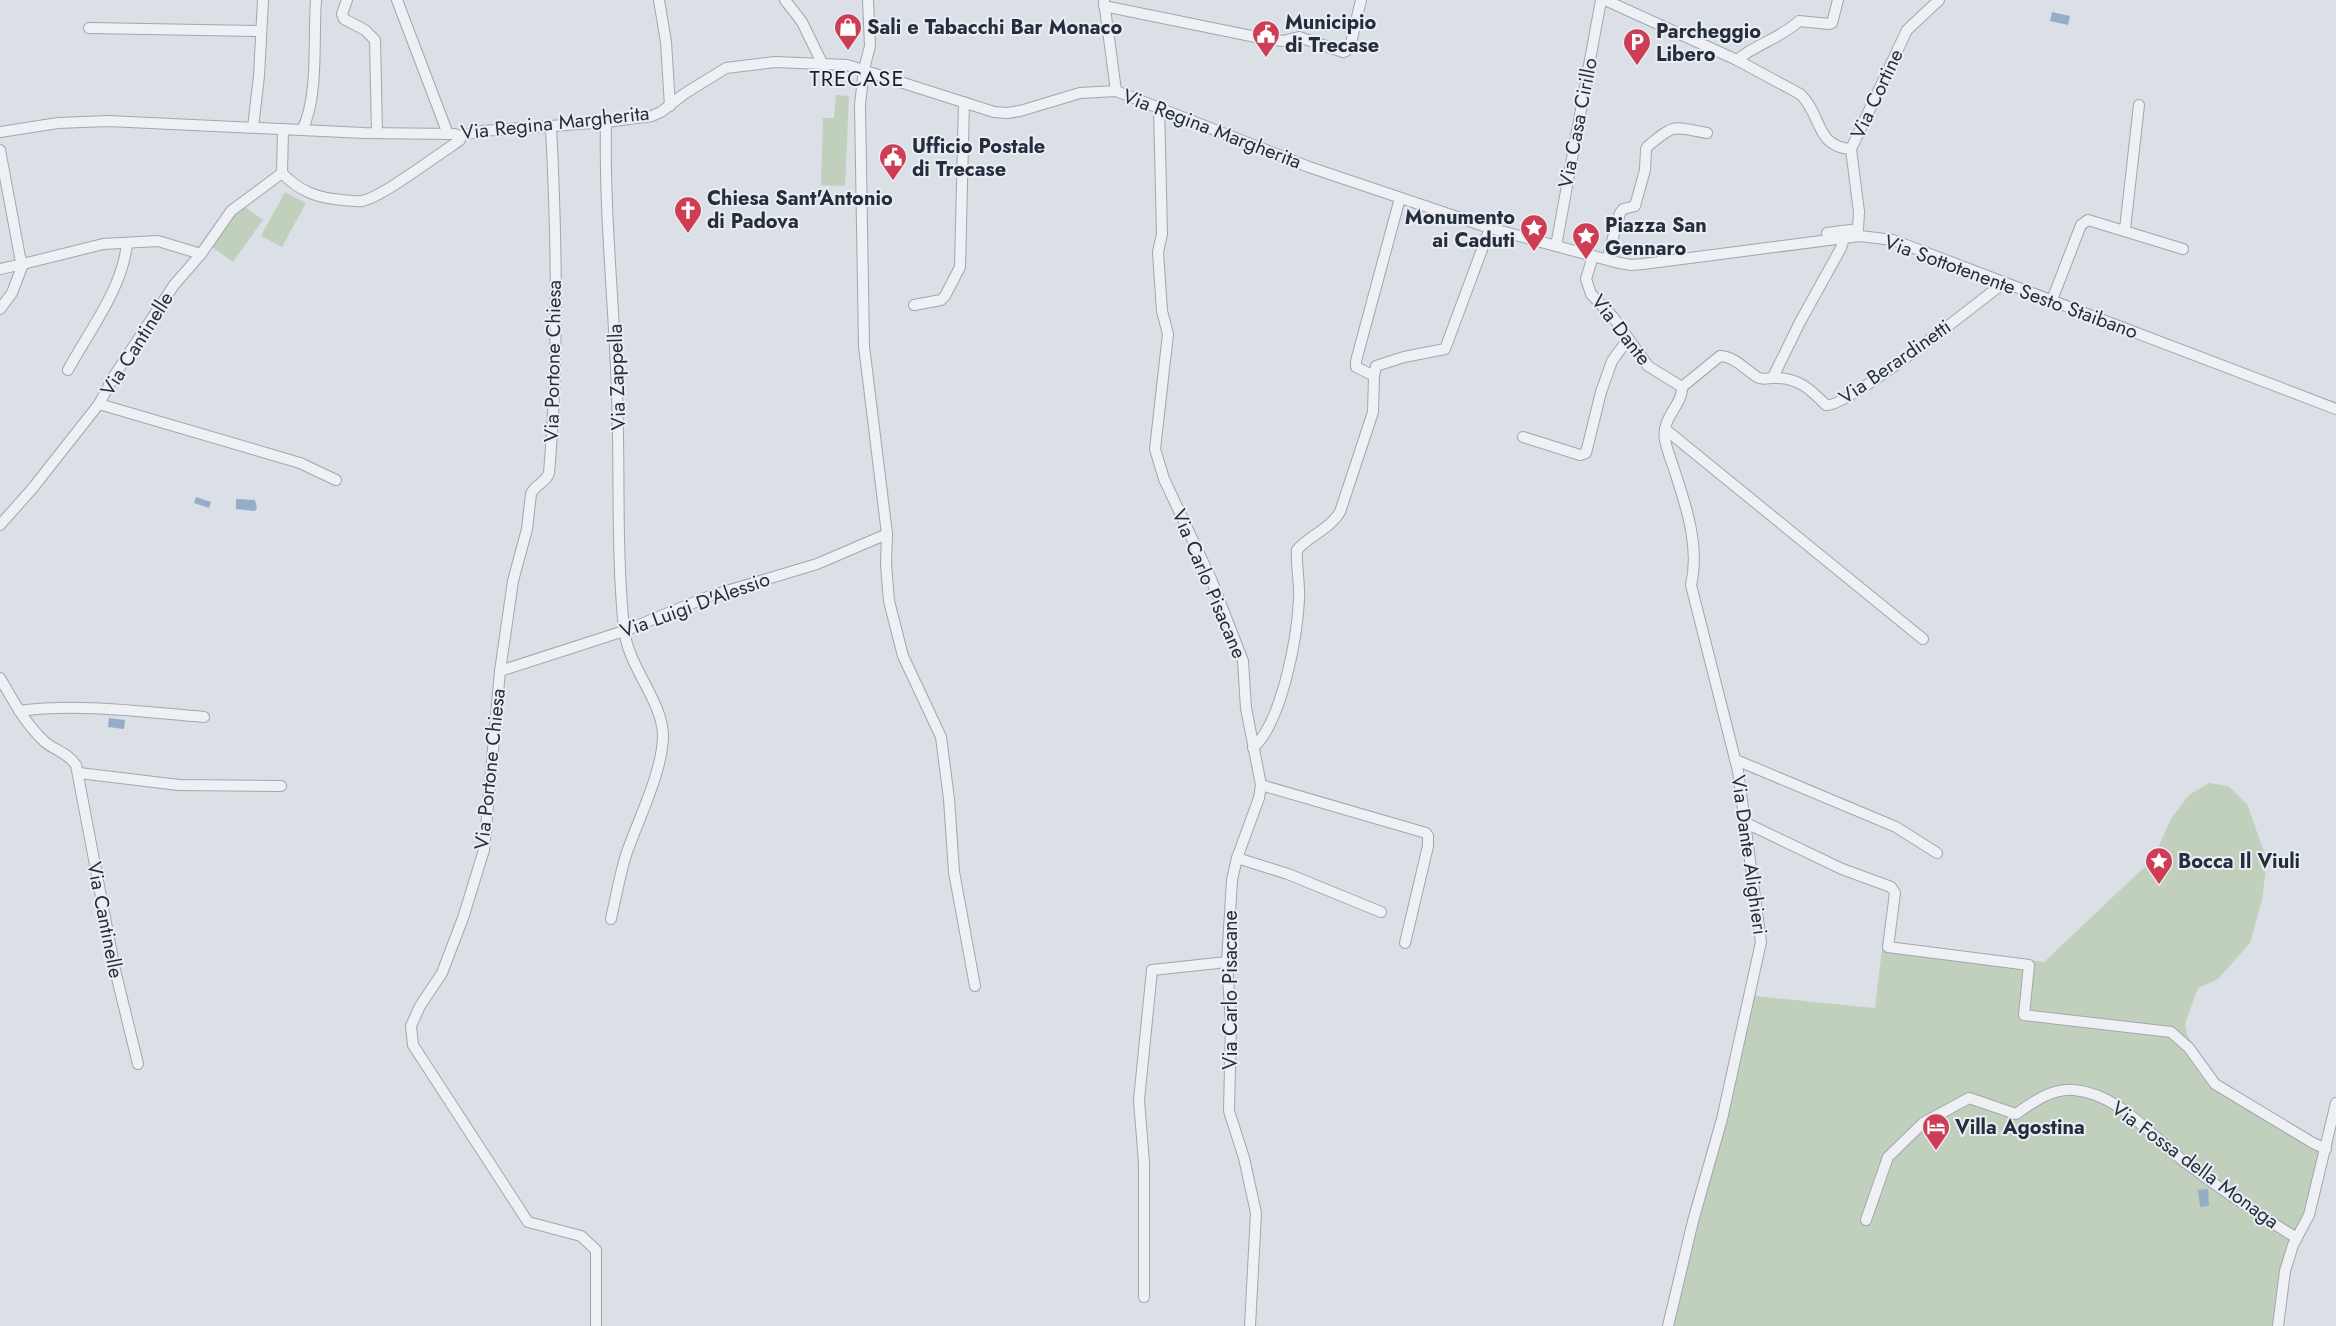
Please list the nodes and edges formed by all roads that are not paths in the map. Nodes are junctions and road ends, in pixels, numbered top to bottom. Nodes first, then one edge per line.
1 (263, 0) edge
2 (316, 0) edge
3 (347, 0) edge
4 (397, 0) edge
5 (660, 0) edge
6 (785, 0) edge
7 (868, 0) edge
8 (1361, 0) edge
9 (1601, 0) edge
10 (1606, 0) edge
11 (1838, 0) edge
12 (1939, 0) edge
13 (1104, 3) edge
14 (89, 28) dead end
15 (260, 32) junction
16 (1737, 60) junction
17 (822, 63) junction
18 (864, 69) junction
19 (1116, 91) junction
20 (964, 102) junction
21 (2139, 104) dead end
22 (670, 106) junction
23 (1159, 107) junction
24 (606, 122) junction
25 (252, 127) junction
26 (550, 127) junction
27 (283, 129) junction
28 (302, 130) junction
29 (0, 132) edge
30 (1707, 133) dead end
31 (377, 134) junction
32 (448, 134) junction
33 (460, 136) junction
34 (1851, 149) junction
35 (0, 150) edge
36 (282, 172) junction
37 (1400, 198) junction
38 (1490, 228) junction
39 (2125, 230) junction
40 (1844, 238) junction
41 (127, 243) junction
42 (1556, 246) junction
43 (1770, 248) junction
44 (2183, 249) dead end
45 (201, 254) junction
46 (1593, 256) junction
47 (1607, 259) junction
48 (23, 264) junction
49 (0, 269) edge
50 (2003, 282) junction
51 (2052, 300) junction
52 (914, 305) dead end
53 (0, 309) edge
54 (1628, 339) junction
55 (68, 370) dead end
56 (1374, 376) junction
57 (1773, 377) junction
58 (1682, 387) junction
59 (99, 404) junction
60 (2336, 409) edge
61 (1665, 429) junction
62 (1523, 437) dead end
63 (336, 480) dead end
64 (0, 525) edge
65 (887, 534) junction
66 (624, 631) junction
67 (1923, 639) dead end
68 (500, 670) junction
69 (0, 678) edge
70 (19, 711) junction
71 (204, 717) dead end
72 (1253, 748) junction
73 (1736, 760) junction
74 (78, 773) junction
75 (281, 786) dead end
76 (1261, 786) junction
77 (1746, 824) junction
78 (1937, 853) dead end
79 (1237, 858) junction
80 (1381, 912) dead end
81 (611, 919) dead end
82 (1405, 942) dead end
83 (1227, 962) junction
84 (975, 986) dead end
85 (138, 1064) dead end
86 (2336, 1103) edge
87 (2326, 1149) junction
88 (1866, 1220) dead end
89 (2300, 1234) junction
90 (1144, 1297) dead end
91 (596, 1326) edge
92 (1250, 1326) edge
93 (1668, 1326) edge
94 (2278, 1326) edge

1 - 15 street
2 - 28 street
3 - 31 street
4 - 32 street
5 - 22 street
6 - 17 street
7 - 18 street
8 - 13 street
9 - 42 street, Via Casa Cirillo
10 - 16 street
11 - 16 street
12 - 34 street, Via Cortine
13 - 19 street
14 - 15 street
15 - 25 street
16 - 34 street
17 - 18 street, Via Regina Margherita
17 - 22 street, Via Regina Margherita
18 - 20 street, Via Regina Margherita
18 - 65 street
19 - 20 street, Via Regina Margherita
19 - 23 street, Via Regina Margherita
20 - 52 street
21 - 39 street
22 - 24 street, Via Regina Margherita
23 - 37 street, Via Regina Margherita
23 - 72 street, Via Carlo Pisacane
24 - 26 street, Via Regina Margherita
24 - 66 street, Via Zappella
25 - 27 street, Via Regina Margherita
25 - 29 street, Via Regina Margherita
26 - 33 street, Via Regina Margherita
26 - 68 street, Via Portone Chiesa
27 - 28 street, Via Regina Margherita
27 - 36 street
28 - 31 street, Via Regina Margherita
30 - 47 street
31 - 32 street, Via Regina Margherita
32 - 33 street, Via Regina Margherita
33 - 36 street
34 - 43 street, Via Cortine
35 - 48 street
36 - 45 street, Via Cantinelle
37 - 38 street, Via Regina Margherita
37 - 56 street
38 - 42 street, Via Regina Margherita
38 - 56 street
39 - 44 street
39 - 51 street
40 - 43 street, Via Sottotenente Sesto Staibano
40 - 50 street, Via Sottotenente Sesto Staibano
40 - 57 street
41 - 45 street
41 - 48 street
41 - 55 street
42 - 46 street, Via Sottotenente Sesto Staibano
43 - 47 street, Via Sottotenente Sesto Staibano
45 - 59 street, Via Cantinelle
46 - 47 street, Via Sottotenente Sesto Staibano
46 - 54 street, Via Dante
48 - 49 street
48 - 53 street
50 - 51 street, Via Sottotenente Sesto Staibano
50 - 57 street, Via Berardinetti
51 - 60 street, Via Sottotenente Sesto Staibano
54 - 58 street, Via Dante
54 - 62 street
56 - 72 street
57 - 58 street, Via Berardinetti
58 - 61 street
59 - 63 street
59 - 64 street, Via Cantinelle
61 - 67 street
61 - 73 street, Via Dante Alighieri
65 - 66 street, Via Luigi D'Alessio
65 - 84 street
66 - 68 street, Via Luigi D'Alessio
66 - 81 street, Via Zappella
68 - 91 street, Via Portone Chiesa
69 - 70 street, Via Cantinelle
70 - 71 street
70 - 74 street, Via Cantinelle
72 - 76 street, Via Carlo Pisacane
73 - 77 street, Via Dante Alighieri
73 - 78 street
74 - 75 street
74 - 85 street, Via Cantinelle
76 - 79 street, Via Carlo Pisacane
76 - 82 street
77 - 87 street
77 - 93 street, Via Dante Alighieri
79 - 80 street
79 - 83 street, Via Carlo Pisacane
83 - 90 street
83 - 92 street, Via Carlo Pisacane
86 - 87 street
87 - 89 street
88 - 89 street, Via Fossa della Monaga
89 - 94 street

